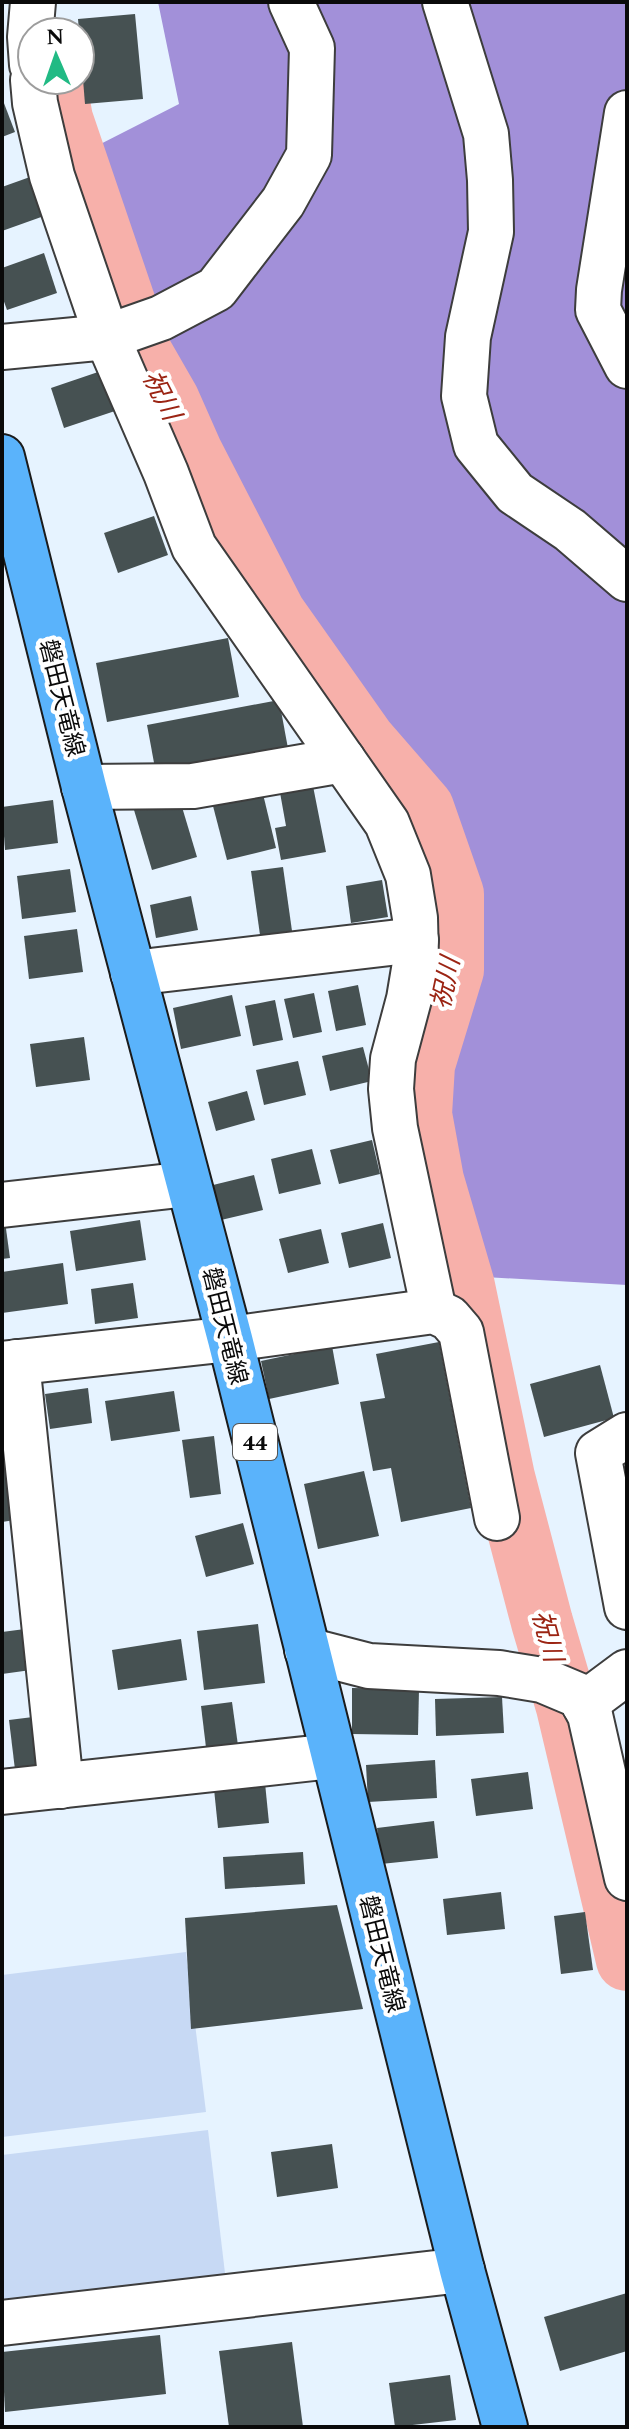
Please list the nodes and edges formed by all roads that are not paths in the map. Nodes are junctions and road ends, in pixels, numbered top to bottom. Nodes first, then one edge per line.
1 (291, 2) edge
2 (445, 2) edge
3 (34, 96) edge
4 (627, 113) edge
5 (111, 335) junction
6 (2, 347) edge
7 (627, 366) edge
8 (2, 457) edge
9 (627, 579) edge
10 (343, 760) junction
11 (84, 787) junction
12 (416, 940) junction
13 (133, 973) junction
14 (188, 1184) junction
15 (2, 1205) edge
16 (434, 1311) junction
17 (230, 1339) junction
18 (9, 1363) edge
19 (627, 1435) edge
20 (497, 1518) dead end
21 (18, 1535) edge
22 (627, 1607) edge
23 (307, 1650) junction
24 (627, 1672) edge
25 (584, 1704) junction
26 (332, 1756) junction
27 (61, 1786) junction
28 (2, 1792) edge
29 (618, 1799) edge
30 (627, 1878) edge
31 (462, 2270) junction
32 (2, 2323) edge
33 (505, 2427) edge

1 - 5 street
2 - 9 street
3 - 5 street
4 - 7 street
5 - 6 street
5 - 10 street
8 - 11 main road, 磐田天竜線 / 44
10 - 11 street
10 - 12 street
11 - 13 main road, 磐田天竜線 / 44
12 - 13 street
12 - 16 street
13 - 14 main road, 磐田天竜線 / 44
14 - 15 street
14 - 17 main road, 磐田天竜線 / 44
16 - 17 street
16 - 20 street
17 - 18 street
17 - 23 main road, 磐田天竜線 / 44
18 - 21 street
19 - 22 street
21 - 27 street
23 - 25 street
23 - 26 main road, 磐田天竜線 / 44
24 - 25 street
25 - 29 street
26 - 27 street
26 - 31 main road, 磐田天竜線 / 44
27 - 28 street
29 - 30 street
31 - 32 street
31 - 33 main road, 磐田天竜線 / 44

